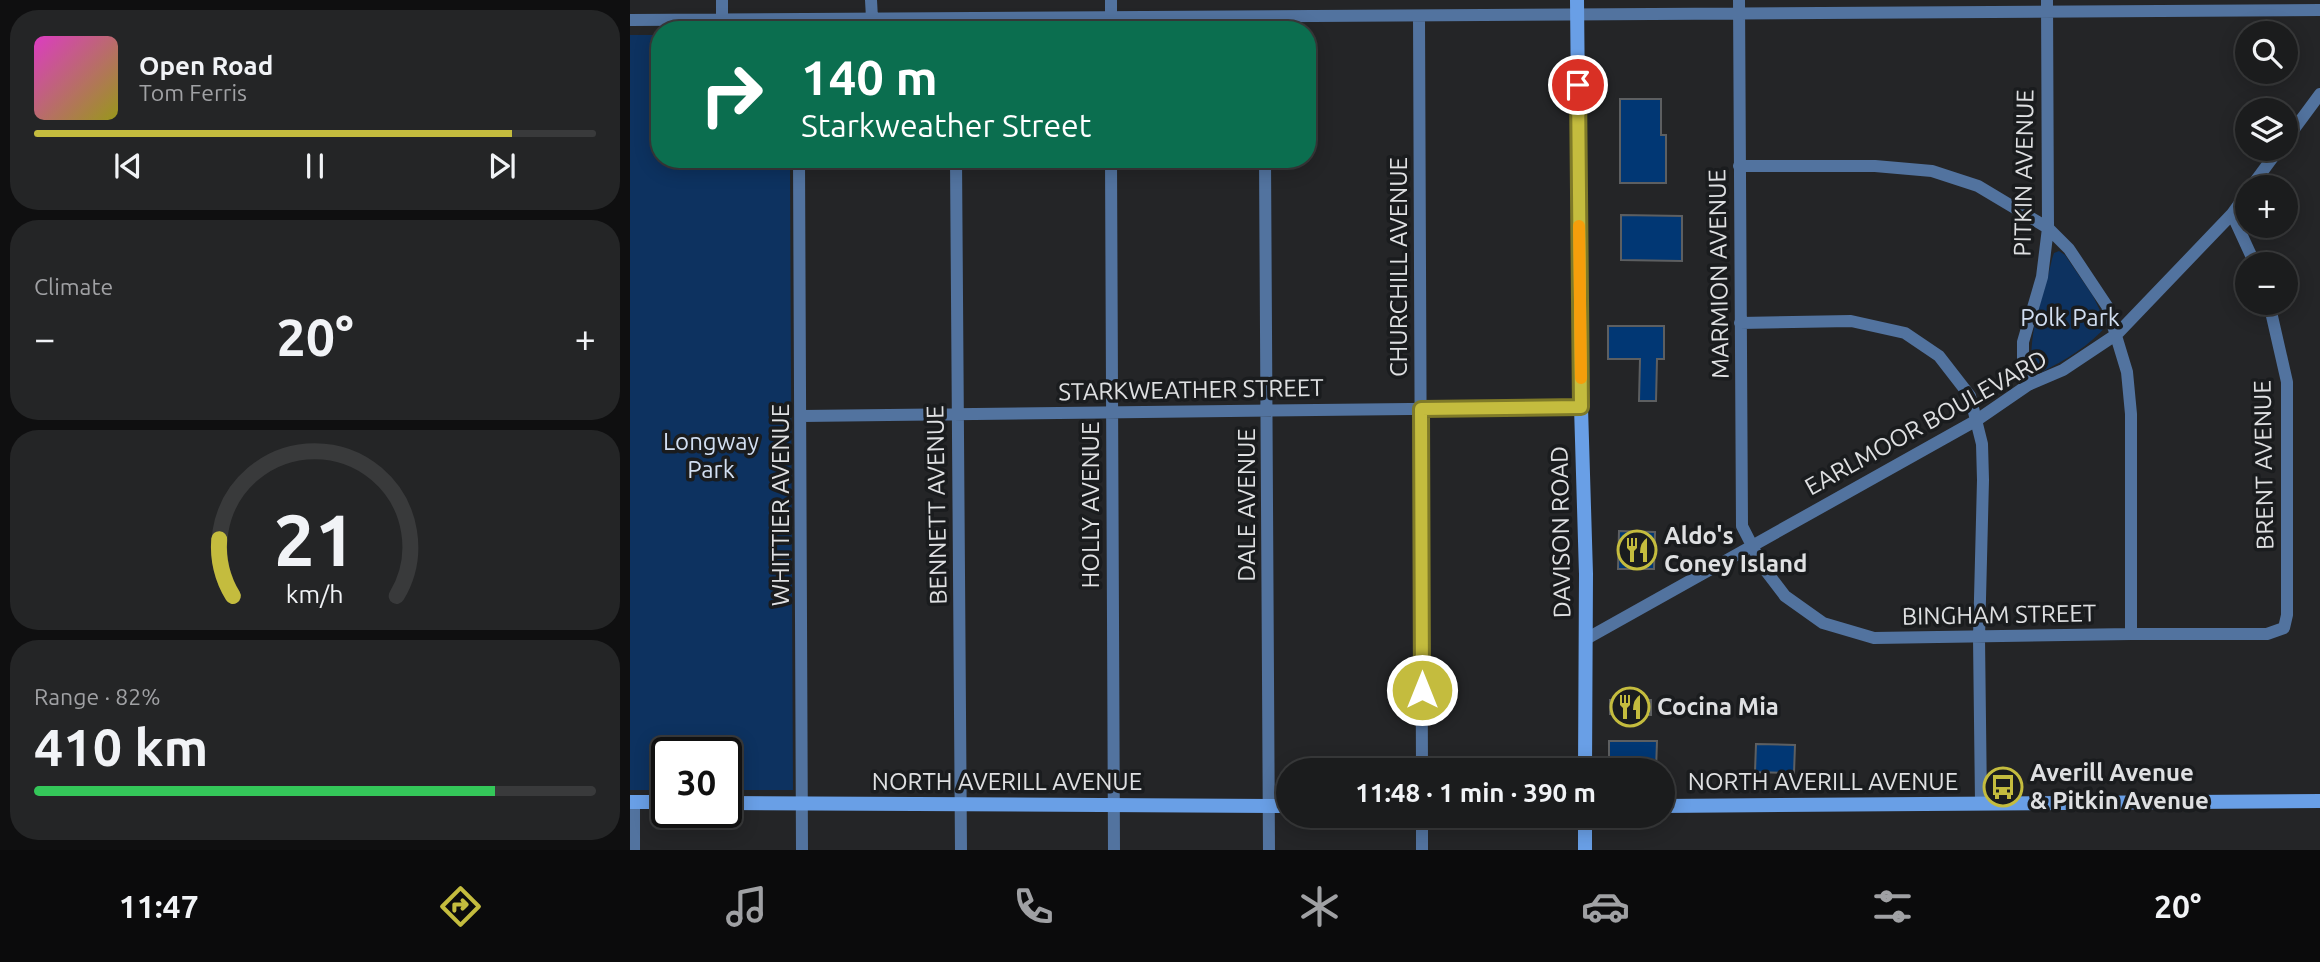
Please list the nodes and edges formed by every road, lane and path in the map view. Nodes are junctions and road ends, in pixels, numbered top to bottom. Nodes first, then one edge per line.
1 (722, 0) edge
2 (871, 0) edge
3 (1111, 0) edge
4 (1577, 0) edge
5 (1739, 0) edge
6 (2202, 5) edge
7 (1893, 6) edge
8 (2047, 6) edge
9 (2320, 10) edge
10 (1739, 14) junction
11 (1419, 16) junction
12 (1577, 16) junction
13 (872, 18) junction
14 (630, 20) edge
15 (722, 20) junction
16 (741, 21) edge
17 (835, 21) edge
18 (914, 21) edge
19 (1111, 21) edge
20 (1316, 21) edge
21 (2320, 94) edge
22 (2298, 124) edge
23 (1739, 166) junction
24 (800, 168) edge
25 (956, 168) edge
26 (1111, 168) edge
27 (1265, 168) edge
28 (2235, 210) edge
29 (2232, 214) junction
30 (2048, 228) junction
31 (2249, 252) edge
32 (2272, 315) edge
33 (1740, 323) junction
34 (2117, 334) junction
35 (2028, 385) junction
36 (1581, 407) junction
37 (1421, 409) junction
38 (1267, 411) junction
39 (1112, 412) junction
40 (957, 414) junction
41 (802, 416) junction
42 (1977, 419) junction
43 (1751, 546) junction
44 (2284, 628) joint
45 (2131, 634) junction
46 (1979, 638) junction
47 (1586, 639) junction
48 (1422, 758) edge
49 (1585, 758) edge
50 (2320, 801) edge
51 (632, 802) edge
52 (651, 802) edge
53 (742, 803) edge
54 (802, 803) junction
55 (1981, 803) junction
56 (961, 805) junction
57 (1114, 805) junction
58 (1269, 806) junction
59 (1276, 806) edge
60 (1675, 806) edge
61 (1422, 828) edge
62 (1585, 828) edge
63 (634, 850) edge
64 (802, 850) edge
65 (961, 850) edge
66 (1114, 850) edge
67 (1269, 850) edge
68 (1422, 850) edge
69 (1585, 850) edge

1 - 15 street
2 - 13 street
3 - 19 street
4 - 12 street, DAVISON ROAD
5 - 10 street, MARMION AVENUE
6 - 8 street
6 - 9 street
7 - 8 street
7 - 10 street
8 - 30 street, PITKIN AVENUE
10 - 12 street
10 - 23 street, MARMION AVENUE
11 - 12 street
11 - 20 street
11 - 37 street, CHURCHILL AVENUE
12 - 36 street, DAVISON ROAD
13 - 17 street
13 - 18 street
14 - 15 street
15 - 16 street
21 - 22 street
23 - 30 street
23 - 33 street, MARMION AVENUE
24 - 41 street, WHITTIER AVENUE
25 - 40 street, BENNETT AVENUE
26 - 39 street, HOLLY AVENUE
27 - 38 street, DALE AVENUE
28 - 29 street, EARLMOOR BOULEVARD
29 - 31 street
29 - 34 street, EARLMOOR BOULEVARD
30 - 34 street
30 - 35 street, PITKIN AVENUE
32 - 44 street, BRENT AVENUE
33 - 42 street
33 - 43 street, MARMION AVENUE
34 - 35 street, EARLMOOR BOULEVARD
34 - 45 street
35 - 42 street, EARLMOOR BOULEVARD
36 - 37 street, STARKWEATHER STREET
36 - 47 street, DAVISON ROAD
37 - 38 street, STARKWEATHER STREET
37 - 48 street, CHURCHILL AVENUE
38 - 39 street, STARKWEATHER STREET
38 - 58 street, DALE AVENUE
39 - 40 street, STARKWEATHER STREET
39 - 57 street, HOLLY AVENUE
40 - 41 street, STARKWEATHER STREET
40 - 56 street, BENNETT AVENUE
41 - 54 street, WHITTIER AVENUE
42 - 43 street, EARLMOOR BOULEVARD
42 - 46 street
43 - 46 street, BINGHAM STREET
43 - 47 street, EARLMOOR BOULEVARD
44 - 45 street, BINGHAM STREET
45 - 46 street, BINGHAM STREET
46 - 55 street
47 - 49 street, DAVISON ROAD
50 - 55 street, NORTH AVERILL AVENUE
51 - 52 street
51 - 63 street
53 - 54 street, NORTH AVERILL AVENUE
54 - 56 street, NORTH AVERILL AVENUE
54 - 64 street, WHITTIER AVENUE
55 - 60 street, NORTH AVERILL AVENUE
56 - 57 street, NORTH AVERILL AVENUE
56 - 65 street, BENNETT AVENUE
57 - 58 street, NORTH AVERILL AVENUE
57 - 66 street, HOLLY AVENUE
58 - 59 street, NORTH AVERILL AVENUE
58 - 67 street, DALE AVENUE
61 - 68 street
62 - 69 street

